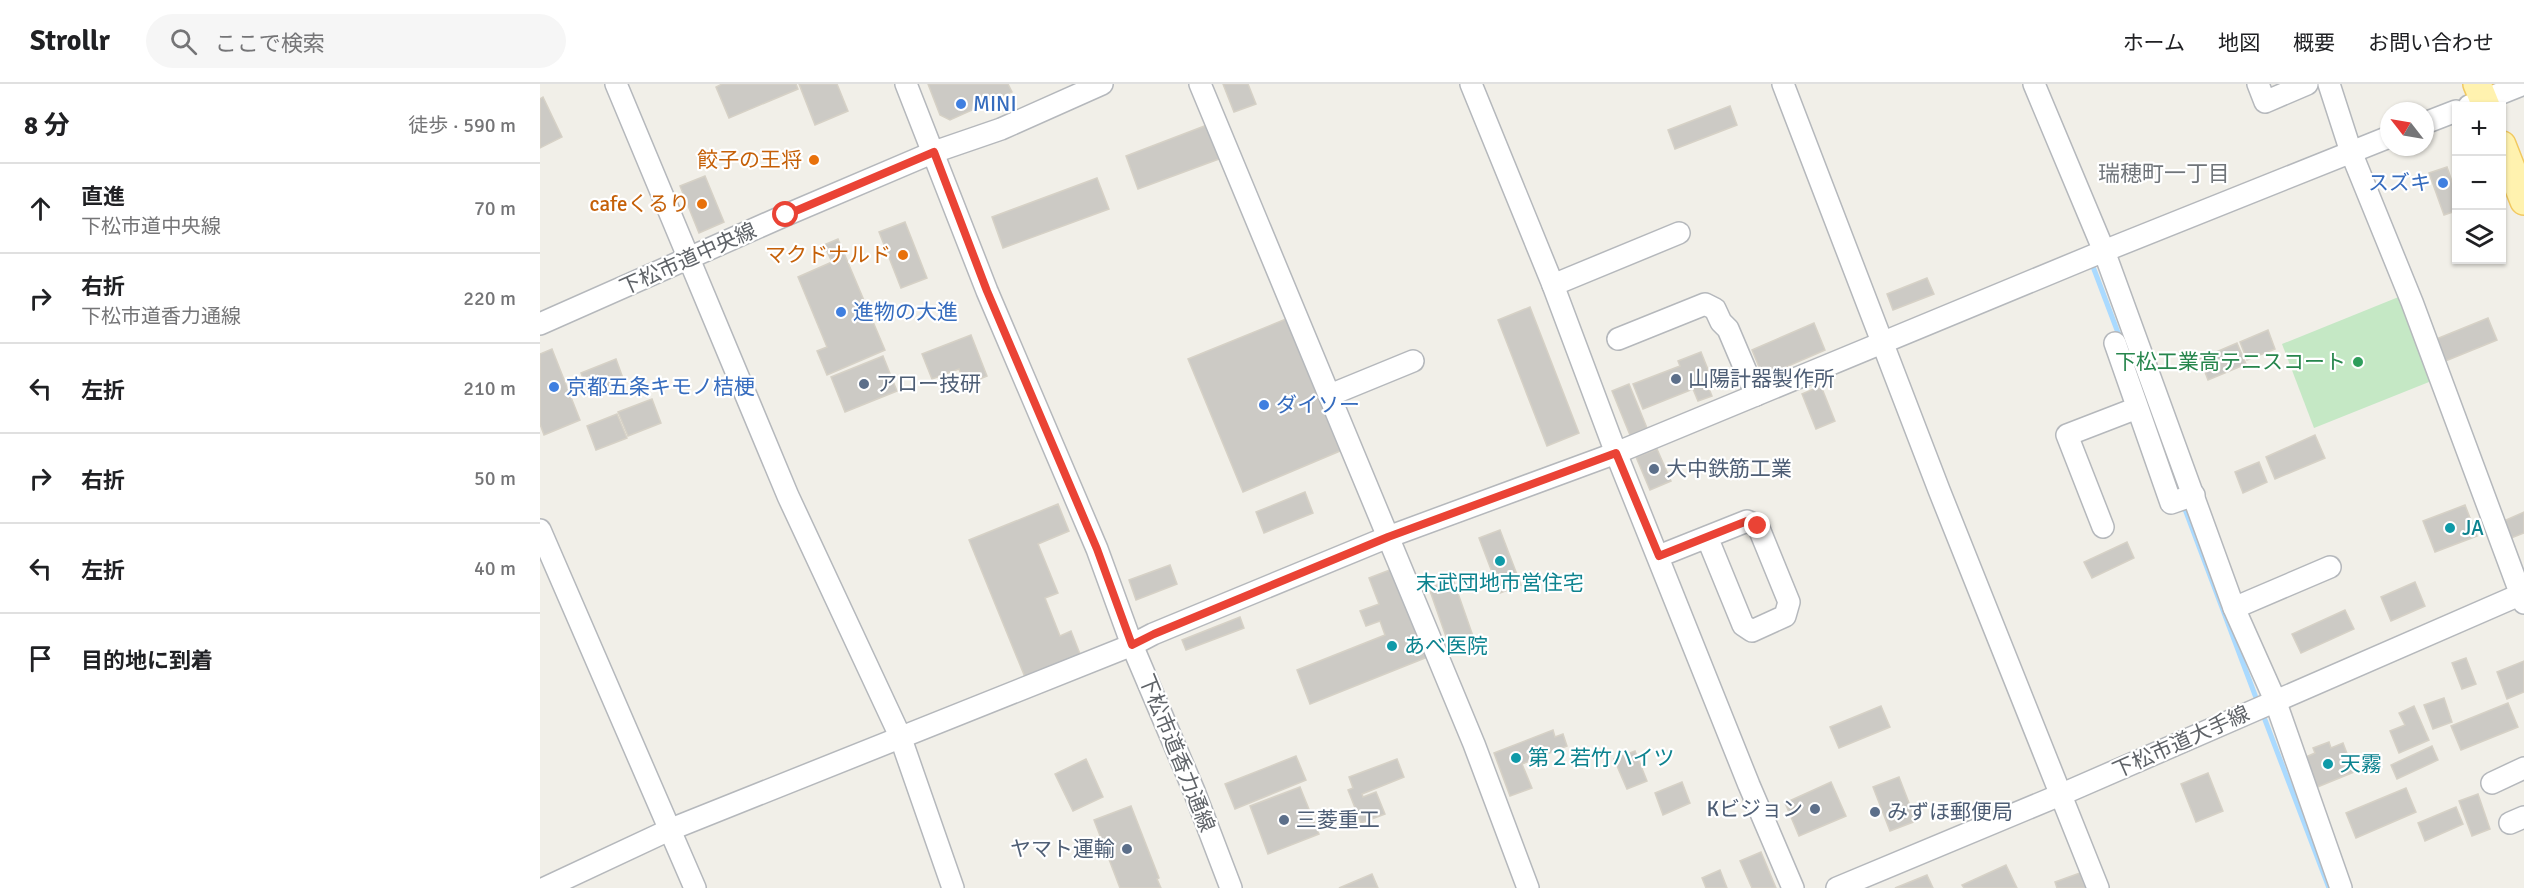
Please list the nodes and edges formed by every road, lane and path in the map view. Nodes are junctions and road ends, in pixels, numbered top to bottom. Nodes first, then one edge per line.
1 (616, 84) edge
2 (906, 84) edge
3 (1102, 84) edge
4 (1200, 84) edge
5 (1471, 84) edge
6 (1783, 84) edge
7 (2034, 84) edge
8 (2258, 84) edge
9 (2307, 84) edge
10 (2330, 84) edge
11 (2524, 84) edge
12 (2479, 99) edge
13 (2452, 113) edge
14 (2434, 120) edge
15 (2380, 141) edge
16 (934, 152) junction
17 (2351, 152) junction
18 (2506, 155) edge
19 (2524, 201) edge
20 (1679, 233) dead end
21 (2104, 251) junction
22 (688, 260) junction
23 (1553, 285) junction
24 (540, 324) edge
25 (1618, 339) dead end
26 (1881, 343) junction
27 (2115, 343) dead end
28 (1413, 361) dead end
29 (1330, 395) junction
30 (1756, 395) junction
31 (2137, 408) junction
32 (1616, 453) junction
33 (2194, 495) junction
34 (2103, 527) dead end
35 (540, 530) edge
36 (1388, 537) junction
37 (1707, 537) junction
38 (1659, 556) junction
39 (2330, 567) dead end
40 (2523, 597) edge
41 (2234, 608) junction
42 (1132, 645) junction
43 (2275, 700) junction
44 (900, 736) junction
45 (2524, 768) edge
46 (2492, 783) dead end
47 (2060, 795) junction
48 (669, 830) junction
49 (544, 888) edge
50 (695, 888) edge
51 (952, 888) edge
52 (1231, 888) edge
53 (1528, 888) edge
54 (1793, 888) edge
55 (1837, 888) edge
56 (2098, 888) edge
57 (2341, 888) edge

1 - 22 street
2 - 16 street, 下松市道香力通線
3 - 16 street, 下松市道中央線
4 - 29 street
5 - 23 street
6 - 26 street
7 - 21 street
8 - 9 street
10 - 17 street
11 - 12 street
13 - 14 street
15 - 17 street
16 - 22 street, 下松市道中央線
16 - 42 street, 下松市道香力通線
17 - 21 street
17 - 40 street
18 - 19 main road
20 - 23 street
21 - 26 street
21 - 33 street
22 - 24 street, 下松市道中央線
22 - 44 street
23 - 32 street
25 - 30 street
26 - 30 street
26 - 47 street
27 - 31 street
28 - 29 street
29 - 36 street
30 - 32 street
31 - 33 street
31 - 34 street
32 - 36 street
32 - 38 street
33 - 41 street
35 - 48 street
36 - 42 street
36 - 53 street
37 - 37 street
37 - 38 street
38 - 54 street
39 - 41 street
40 - 43 street, 下松市道大手線
41 - 43 street
42 - 44 street
42 - 52 street, 下松市道香力通線
43 - 47 street, 下松市道大手線
43 - 57 street
44 - 48 street
44 - 51 street
45 - 46 street
47 - 55 street, 下松市道大手線
47 - 56 street
48 - 49 street
48 - 50 street

